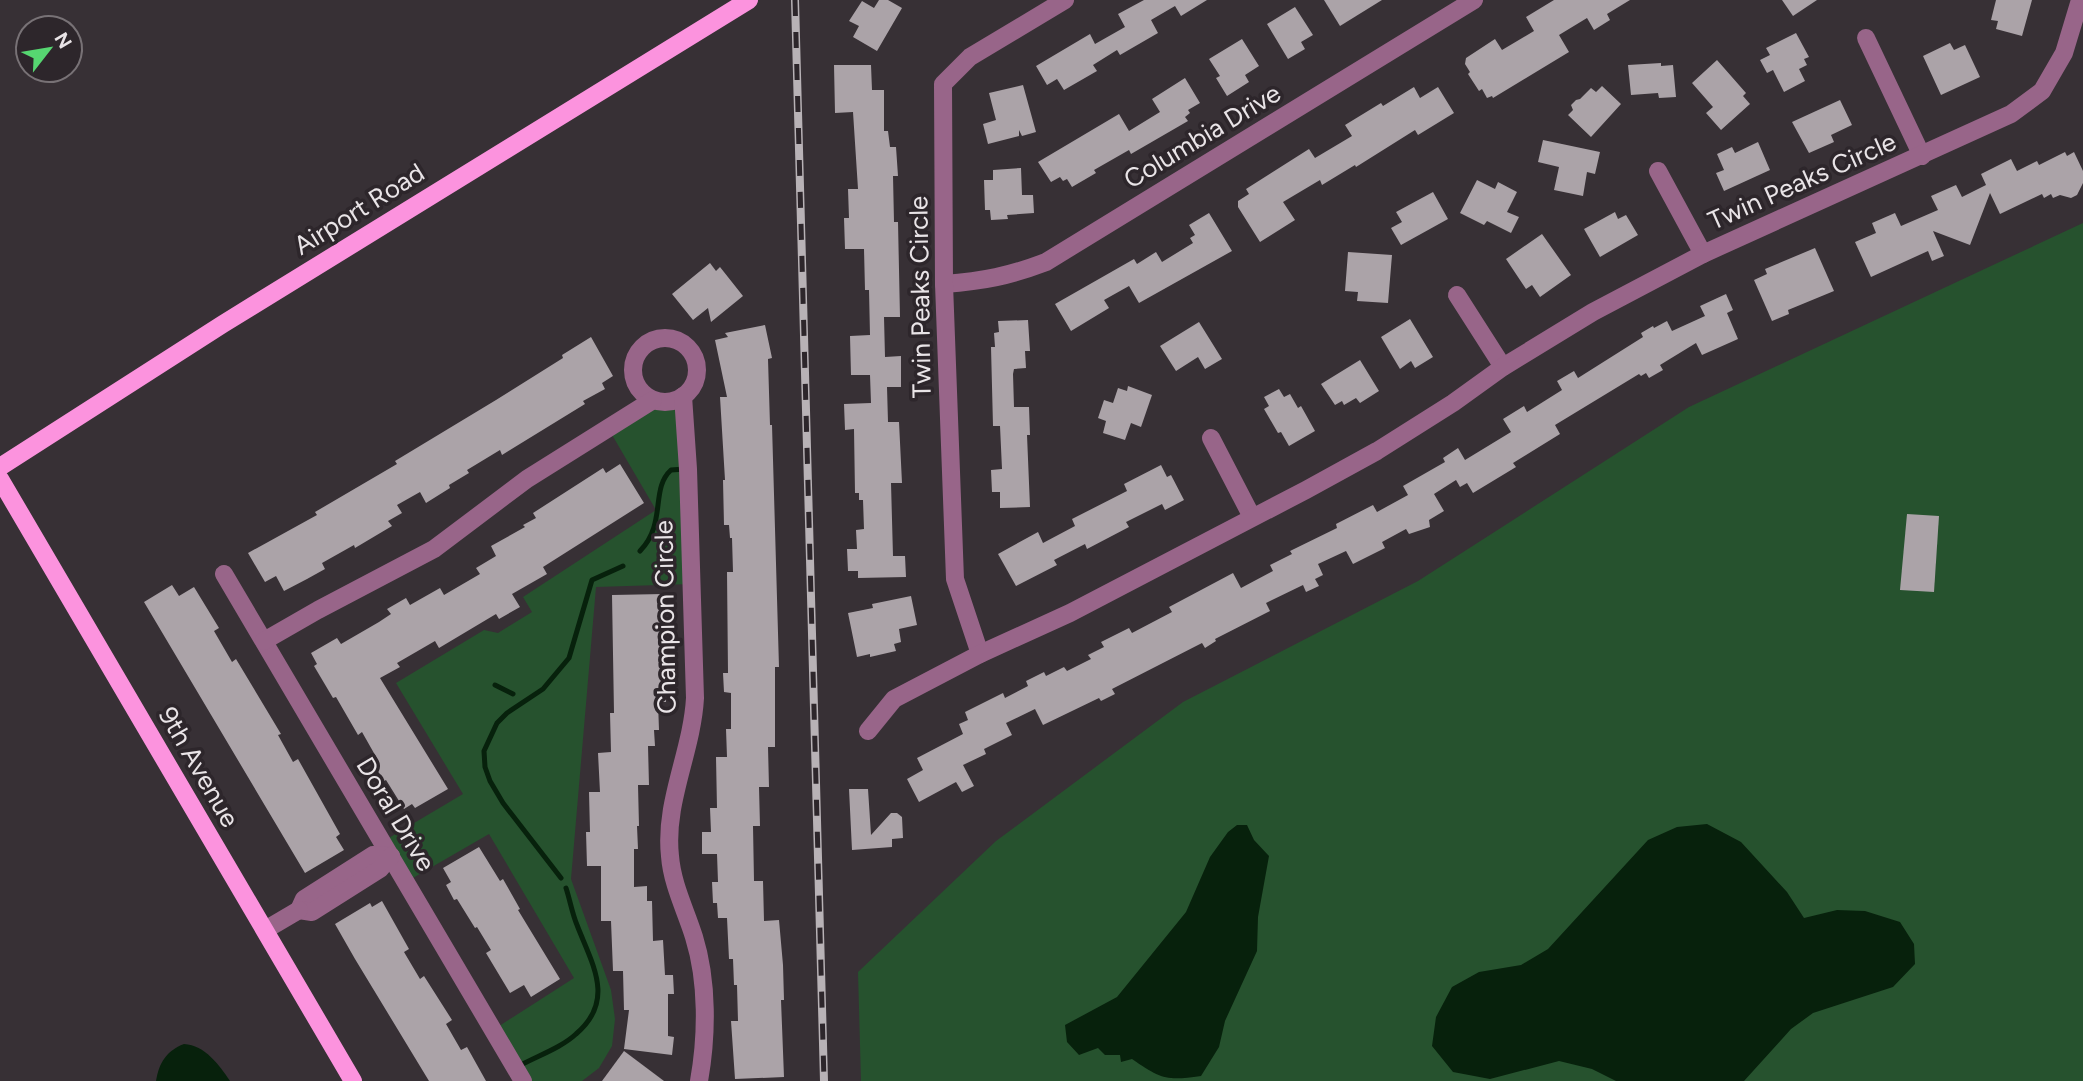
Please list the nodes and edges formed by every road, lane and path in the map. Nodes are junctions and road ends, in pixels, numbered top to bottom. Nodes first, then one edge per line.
1 (749, 0) edge
2 (1065, 0) edge
3 (1474, 0) edge
4 (2080, 0) edge
5 (1866, 38) dead end
6 (1922, 156) junction
7 (1658, 170) dead end
8 (1703, 254) junction
9 (944, 284) junction
10 (1457, 295) dead end
11 (1503, 367) junction
12 (683, 396) junction
13 (653, 400) junction
14 (1211, 438) dead end
15 (0, 467) edge
16 (0, 479) edge
17 (1252, 517) junction
18 (224, 574) dead end
19 (264, 641) junction
20 (980, 654) junction
21 (867, 731) dead end
22 (391, 856) junction
23 (265, 930) junction
24 (354, 1081) edge
25 (523, 1081) edge
26 (699, 1081) edge

1 - 15 main road, Airport Road
2 - 9 street, Twin Peaks Circle
3 - 9 street, Columbia Drive
4 - 6 street, Twin Peaks Circle
5 - 6 street, Twin Peaks Circle
6 - 8 street, Twin Peaks Circle
7 - 8 street, Twin Peaks Circle
8 - 11 street, Twin Peaks Circle
9 - 20 street, Twin Peaks Circle
10 - 11 street
11 - 17 street, Twin Peaks Circle
12 - 13 street
12 - 13 street
12 - 26 street, Champion Circle
13 - 19 street
14 - 17 street
16 - 23 main road, 9th Avenue
17 - 20 street, Twin Peaks Circle
18 - 19 street, Doral Drive
19 - 22 street, Doral Drive
20 - 21 street, Twin Peaks Circle
22 - 23 street
22 - 25 street, Doral Drive
23 - 24 main road, 9th Avenue

